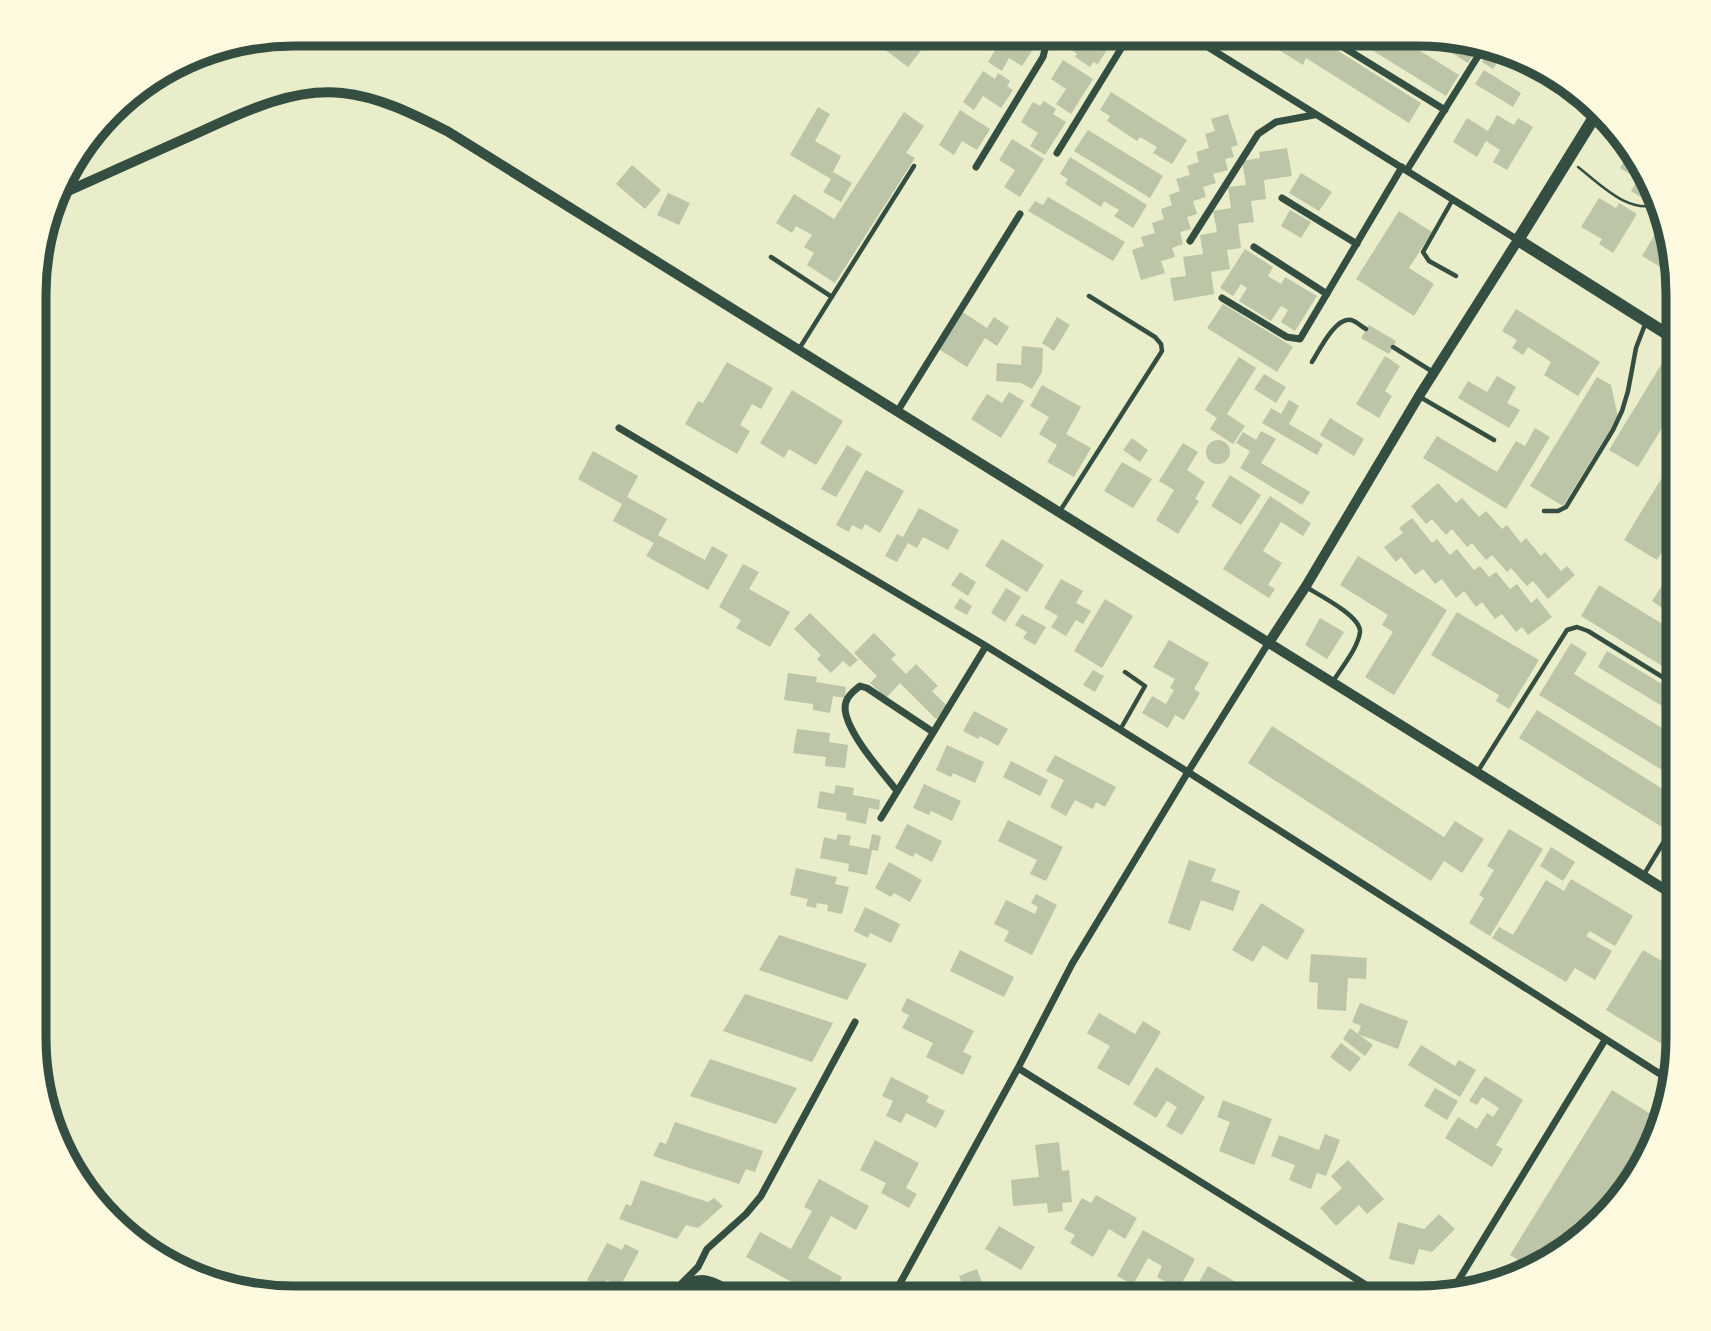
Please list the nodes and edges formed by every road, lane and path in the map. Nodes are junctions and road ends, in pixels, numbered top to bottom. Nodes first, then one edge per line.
1 (1046, 46) edge
2 (1123, 46) edge
3 (1206, 46) edge
4 (1342, 46) edge
5 (1480, 54) edge
6 (1446, 110) junction
7 (1315, 114) junction
8 (1593, 118) edge
9 (1057, 153) dead end
10 (1568, 159) junction
11 (914, 166) dead end
12 (976, 167) dead end
13 (1404, 168) junction
14 (68, 191) edge
15 (1282, 198) dead end
16 (1453, 200) junction
17 (1650, 207) edge
18 (1020, 214) dead end
19 (1518, 240) junction
20 (1190, 241) dead end
21 (1357, 244) junction
22 (1254, 247) dead end
23 (771, 257) dead end
24 (1456, 276) dead end
25 (1327, 294) junction
26 (1089, 296) dead end
27 (832, 297) junction
28 (1223, 298) dead end
29 (1646, 321) junction
30 (1366, 329) dead end
31 (1666, 333) edge
32 (1393, 347) dead end
33 (798, 350) junction
34 (1312, 362) dead end
35 (1434, 373) junction
36 (1419, 396) junction
37 (897, 412) junction
38 (619, 428) dead end
39 (1494, 440) dead end
40 (1544, 511) dead end
41 (1060, 512) junction
42 (1306, 586) junction
43 (1270, 641) junction
44 (986, 646) junction
45 (1125, 672) dead end
46 (1665, 679) edge
47 (1333, 681) junction
48 (1120, 730) junction
49 (933, 732) junction
50 (1188, 772) junction
51 (1478, 772) junction
52 (897, 791) junction
53 (881, 818) dead end
54 (1665, 839) edge
55 (1643, 876) junction
56 (1665, 890) edge
57 (855, 1022) dead end
58 (1605, 1040) junction
59 (1018, 1068) junction
60 (1662, 1076) edge
61 (1457, 1282) edge
62 (682, 1283) junction
63 (678, 1285) edge
64 (723, 1285) edge
65 (898, 1286) edge
66 (1368, 1286) edge

1 - 12 street
2 - 9 street
3 - 7 street
4 - 6 street
5 - 6 street
6 - 13 street
7 - 13 street
7 - 20 street
8 - 10 main road
10 - 17 path
10 - 19 main road
11 - 27 lane
13 - 16 street
13 - 21 street
14 - 33 street
15 - 21 street
16 - 19 street
16 - 24 lane
18 - 37 street
19 - 29 main road
19 - 35 street
21 - 25 street
22 - 25 street
23 - 27 lane
25 - 28 street
26 - 41 lane
27 - 33 lane
29 - 31 main road
29 - 40 lane
30 - 34 lane
32 - 35 lane
33 - 37 street
35 - 36 street
36 - 39 lane
36 - 42 street
37 - 41 street
38 - 44 street
41 - 43 street
42 - 43 street
42 - 47 lane
43 - 47 street
43 - 50 street
44 - 48 street
44 - 49 street
45 - 48 lane
46 - 51 lane
47 - 51 street
48 - 50 street
49 - 52 street
49 - 52 street
50 - 58 street
50 - 59 street
51 - 55 street
52 - 53 street
54 - 55 lane
55 - 56 street
57 - 62 street
58 - 60 street
58 - 61 street
59 - 65 street
59 - 66 street
62 - 63 street
62 - 64 street

